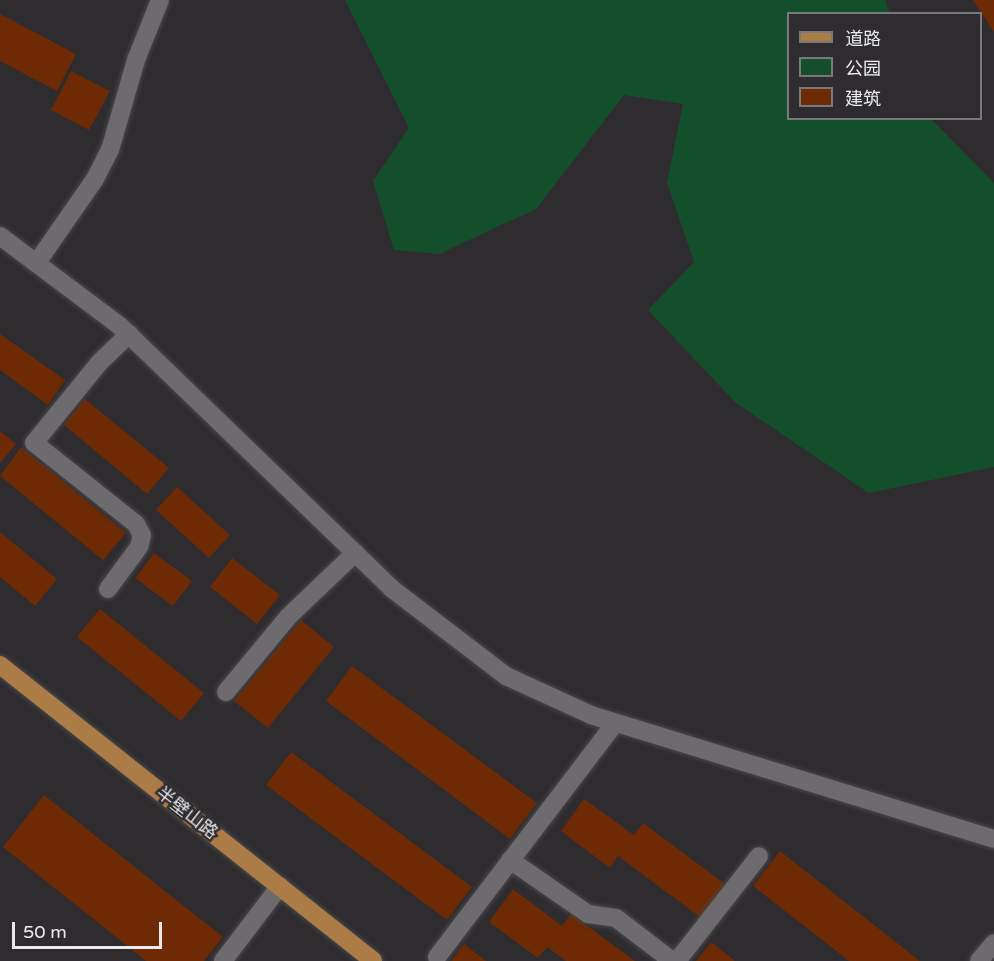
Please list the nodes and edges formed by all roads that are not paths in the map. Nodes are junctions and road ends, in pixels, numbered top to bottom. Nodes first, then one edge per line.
1 (160, 0) edge
2 (0, 236) edge
3 (38, 261) junction
4 (129, 334) junction
5 (355, 553) junction
6 (108, 589) dead end
7 (0, 665) edge
8 (226, 692) dead end
9 (615, 723) junction
10 (994, 839) edge
11 (759, 856) dead end
12 (510, 860) junction
13 (280, 886) junction
14 (994, 943) edge
15 (437, 957) dead end
16 (223, 961) edge
17 (373, 961) edge
18 (672, 961) edge
19 (677, 961) edge
20 (979, 961) edge

1 - 3 street
2 - 3 street
3 - 4 street
4 - 5 street
4 - 6 street
5 - 8 street
5 - 9 street
7 - 13 main road, 半壁山路
9 - 10 street
9 - 12 street
11 - 19 street
12 - 15 street
12 - 18 street
13 - 16 street
13 - 17 main road, 半壁山路
14 - 20 street

